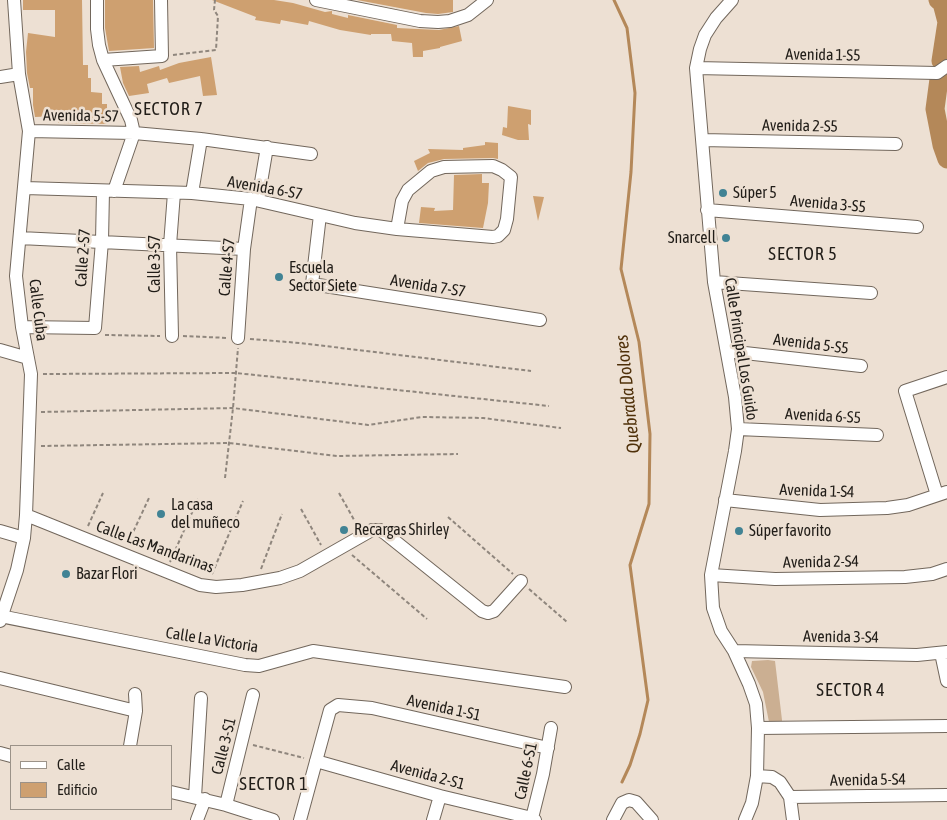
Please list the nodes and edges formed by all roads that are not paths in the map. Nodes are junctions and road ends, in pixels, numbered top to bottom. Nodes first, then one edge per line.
1 (14, 0) edge
2 (98, 0) edge
3 (162, 0) edge
4 (316, 0) edge
5 (486, 0) edge
6 (732, 0) edge
7 (104, 60) junction
8 (947, 66) edge
9 (696, 68) junction
10 (19, 74) junction
11 (0, 77) edge
12 (29, 131) junction
13 (134, 133) junction
14 (201, 139) junction
15 (702, 140) junction
16 (896, 144) dead end
17 (267, 147) junction
18 (312, 154) dead end
19 (25, 188) junction
20 (109, 191) junction
21 (174, 193) junction
22 (192, 193) junction
23 (254, 199) junction
24 (707, 210) junction
25 (320, 215) junction
26 (917, 228) dead end
27 (397, 229) junction
28 (20, 238) junction
29 (102, 241) junction
30 (170, 244) junction
31 (244, 249) junction
32 (714, 282) junction
33 (871, 293) dead end
34 (540, 320) dead end
35 (22, 327) junction
36 (172, 336) dead end
37 (238, 338) road end
38 (0, 350) edge
39 (727, 350) junction
40 (28, 358) junction
41 (861, 366) dead end
42 (947, 377) edge
43 (738, 429) junction
44 (877, 435) dead end
45 (942, 493) edge
46 (725, 500) junction
47 (26, 515) junction
48 (0, 531) edge
49 (24, 538) junction
50 (947, 569) edge
51 (711, 575) junction
52 (521, 581) road end
53 (1, 618) edge
54 (734, 651) junction
55 (944, 652) edge
56 (0, 678) edge
57 (947, 682) edge
58 (565, 687) dead end
59 (135, 694) dead end
60 (253, 696) dead end
61 (201, 698) dead end
62 (136, 711) junction
63 (947, 726) edge
64 (551, 728) dead end
65 (758, 728) junction
66 (130, 745) edge
67 (548, 748) junction
68 (316, 762) junction
69 (757, 776) junction
70 (172, 792) edge
71 (947, 795) edge
72 (440, 796) junction
73 (200, 798) junction
74 (790, 798) junction
75 (226, 805) junction
76 (533, 819) edge
77 (197, 820) edge
78 (273, 820) edge
79 (300, 820) edge
80 (434, 820) edge
81 (613, 820) edge
82 (652, 820) edge
83 (745, 820) edge
84 (792, 820) edge

1 - 10 street, Calle Cuba
2 - 7 street
3 - 7 street
4 - 5 street
6 - 9 street, Calle Principal Los Guido
7 - 13 street
8 - 9 street, Avenida 1-S5
9 - 15 street, Calle Principal Los Guido
10 - 11 street
10 - 12 street, Calle Cuba
12 - 13 street, Avenida 5-S7
12 - 19 street, Calle Cuba
13 - 14 street, Avenida 5-S7
13 - 20 street, Calle 2-S7
14 - 17 street, Avenida 5-S7
14 - 22 street
15 - 16 street, Avenida 2-S5
15 - 24 street, Calle Principal Los Guido
17 - 18 street, Avenida 5-S7
17 - 23 street, Calle 4-S7
19 - 20 street, Avenida 6-S7
19 - 28 street, Calle Cuba
20 - 21 street, Avenida 6-S7
20 - 29 street, Calle 2-S7
21 - 22 street, Avenida 6-S7
21 - 30 street, Calle 3-S7
22 - 23 street, Avenida 6-S7
23 - 25 street, Avenida 6-S7
23 - 31 street, Calle 4-S7
24 - 26 street, Avenida 3-S5
24 - 32 street, Calle Principal Los Guido
25 - 27 street, Avenida 6-S7
25 - 34 street, Avenida 7-S7
27 - 27 street, Avenida 6-S7
28 - 29 street
28 - 35 street, Calle Cuba
29 - 30 street
29 - 35 street, Calle 2-S7
30 - 31 street
30 - 36 street, Calle 3-S7
31 - 37 street, Calle 4-S7
32 - 33 street
32 - 39 street, Calle Principal Los Guido
35 - 40 street, Calle Cuba
38 - 40 street
39 - 41 street, Avenida 5-S5
39 - 43 street, Calle Principal Los Guido
40 - 47 street, Calle Cuba
42 - 45 street
43 - 44 street, Avenida 6-S5
43 - 46 street, Calle Principal Los Guido
45 - 46 street, Avenida 1-S4
46 - 51 street, Calle Principal Los Guido
47 - 49 street, Calle Cuba
47 - 52 street, Calle Las Mandarinas
48 - 49 street
49 - 53 street, Calle Cuba
50 - 51 street, Avenida 2-S4
51 - 54 street, Calle Principal Los Guido
53 - 58 street, Calle La Victoria
54 - 55 street, Avenida 3-S4
54 - 65 street, Calle Principal Los Guido
55 - 57 street
56 - 62 street
59 - 62 street
60 - 75 street, Calle 3-S1
61 - 73 street
62 - 66 street
63 - 65 street
64 - 67 street, Calle 6-S1
65 - 69 street, Calle Principal Los Guido
67 - 68 street, Avenida 1-S1
67 - 76 street, Calle 6-S1
68 - 72 street, Avenida 2-S1
68 - 79 street
69 - 74 street
69 - 83 street, Calle Principal Los Guido
70 - 73 street
71 - 74 street, Avenida 5-S4
72 - 76 street, Avenida 2-S1
72 - 80 street
73 - 75 street
73 - 77 street
74 - 84 street
75 - 78 street
81 - 82 street

